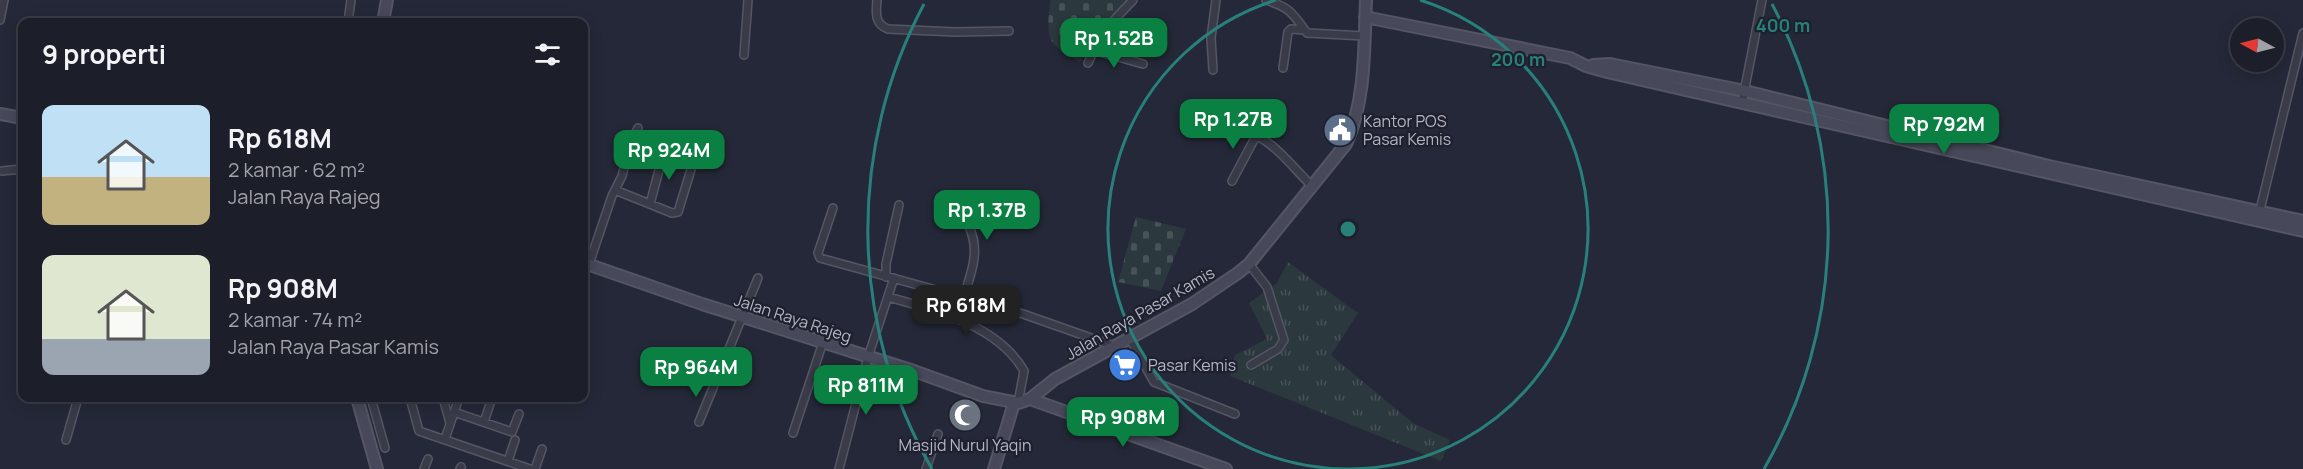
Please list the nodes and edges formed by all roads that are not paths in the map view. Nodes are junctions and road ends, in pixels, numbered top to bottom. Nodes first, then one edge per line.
1 (4, 0) edge
2 (351, 0) edge
3 (387, 0) edge
4 (748, 0) edge
5 (877, 0) edge
6 (1133, 0) edge
7 (1216, 0) edge
8 (1266, 0) edge
9 (1366, 0) edge
10 (1762, 0) edge
11 (1365, 17) junction
12 (349, 18) edge
13 (384, 18) edge
14 (0, 20) edge
15 (1304, 30) junction
16 (1009, 32) dead end
17 (2303, 33) edge
18 (1364, 36) junction
19 (1093, 50) junction
20 (744, 56) dead end
21 (1088, 63) dead end
22 (1143, 64) dead end
23 (1586, 66) junction
24 (1283, 68) dead end
25 (1213, 70) dead end
26 (1745, 91) junction
27 (1742, 103) junction
28 (0, 114) edge
29 (18, 117) edge
30 (638, 128) dead end
31 (1888, 132) junction
32 (664, 151) dead end
33 (693, 163) dead end
34 (18, 169) edge
35 (2, 171) dead end
36 (1232, 181) dead end
37 (1312, 186) junction
38 (615, 190) junction
39 (650, 204) junction
40 (899, 205) dead end
41 (833, 208) dead end
42 (2259, 216) junction
43 (2303, 221) edge
44 (970, 229) dead end
45 (2303, 231) edge
46 (588, 259) edge
47 (1249, 264) junction
48 (588, 265) edge
49 (758, 278) dead end
50 (890, 278) junction
51 (964, 296) junction
52 (888, 297) junction
53 (743, 318) junction
54 (1130, 339) junction
55 (823, 342) junction
56 (1114, 346) junction
57 (868, 357) junction
58 (1251, 365) dead end
59 (1029, 399) junction
60 (77, 402) edge
61 (358, 402) edge
62 (372, 402) edge
63 (411, 402) edge
64 (444, 402) edge
65 (458, 402) edge
66 (491, 402) edge
67 (1016, 403) junction
68 (454, 412) junction
69 (519, 414) dead end
70 (1235, 414) dead end
71 (484, 422) junction
72 (699, 422) dead end
73 (450, 423) junction
74 (793, 433) dead end
75 (938, 434) dead end
76 (445, 439) junction
77 (66, 440) dead end
78 (515, 440) dead end
79 (385, 448) dead end
80 (542, 449) dead end
81 (428, 459) dead end
82 (508, 461) junction
83 (1222, 468) edge
84 (377, 469) edge
85 (424, 469) edge
86 (530, 469) edge
87 (535, 469) edge
88 (838, 469) edge
89 (926, 469) edge
90 (994, 469) edge

1 - 14 street
2 - 12 street
3 - 13 street
4 - 20 street
5 - 16 street
6 - 19 street
7 - 25 street
8 - 15 street
9 - 11 street, Jalan Raya Pasar Kamis
10 - 26 street
11 - 18 street, Jalan Raya Pasar Kamis
11 - 23 street
15 - 18 street
15 - 24 street
17 - 42 street
18 - 37 street, Jalan Raya Pasar Kamis
19 - 21 street
19 - 22 street
23 - 26 street
23 - 27 street
26 - 27 street
26 - 31 street
27 - 31 street
28 - 29 street
30 - 38 street
31 - 42 street
32 - 39 street
33 - 39 street
34 - 35 street
36 - 37 street
37 - 47 street, Jalan Raya Pasar Kamis
38 - 39 street
38 - 46 street
40 - 50 street
41 - 50 street
42 - 43 street
42 - 45 street
44 - 51 street
47 - 54 street, Jalan Raya Pasar Kamis
47 - 58 street
48 - 53 street, Jalan Raya Rajeg
49 - 53 street
50 - 51 street
50 - 52 street
51 - 56 street
52 - 57 street
52 - 67 street
53 - 55 street, Jalan Raya Rajeg
53 - 72 street
54 - 56 street, Jalan Raya Pasar Kamis
54 - 70 street
55 - 57 street, Jalan Raya Rajeg
55 - 74 street
56 - 59 street, Jalan Raya Pasar Kamis
57 - 67 street, Jalan Raya Rajeg
57 - 88 street
59 - 67 street
59 - 83 street
60 - 77 street
61 - 84 street
62 - 79 street
63 - 76 street
64 - 73 street
65 - 68 street
66 - 71 street
67 - 90 street
68 - 71 street
68 - 73 street
69 - 71 street
73 - 76 street
75 - 89 street
76 - 82 street
78 - 82 street
80 - 87 street
81 - 85 street
82 - 86 street

